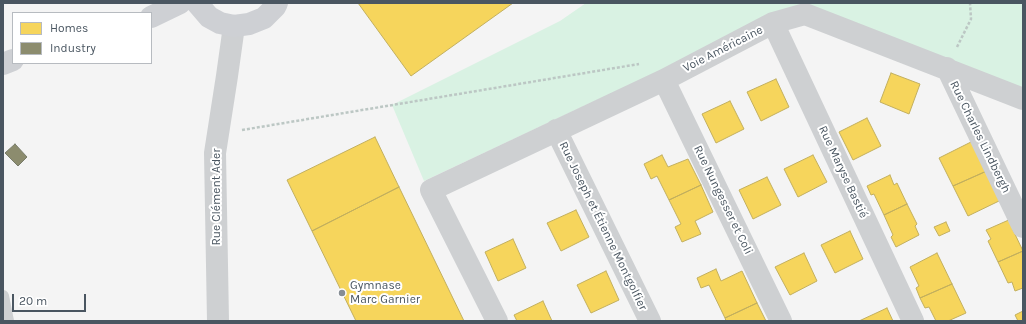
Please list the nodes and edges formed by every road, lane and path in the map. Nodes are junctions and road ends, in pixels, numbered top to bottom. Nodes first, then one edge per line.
1 (180, 3) edge
2 (197, 3) edge
3 (277, 3) edge
4 (970, 3) edge
5 (152, 17) edge
6 (774, 23) junction
7 (234, 26) junction
8 (643, 63) dead end
9 (947, 68) junction
10 (664, 80) junction
11 (1023, 99) edge
12 (556, 130) junction
13 (238, 131) dead end
14 (1023, 227) edge
15 (3, 296) edge
16 (8, 321) edge
17 (218, 321) edge
18 (497, 321) edge
19 (650, 321) edge
20 (781, 321) edge
21 (913, 321) edge

1 - 5 main road
2 - 7 main road
3 - 7 main road
4 - 9 path
6 - 9 street, Voie Américaine
6 - 10 street, Voie Américaine
6 - 21 street, Rue Maryse Bastié
7 - 17 street, Rue Clément Ader
8 - 13 path
9 - 11 street, Voie Américaine
9 - 14 street, Rue Charles Lindbergh
10 - 12 street, Voie Américaine
10 - 20 street, Rue Nungesser et Coli
12 - 18 street, Voie Américaine
12 - 19 street, Rue Joseph et Étienne Montgolfier
15 - 16 lane

